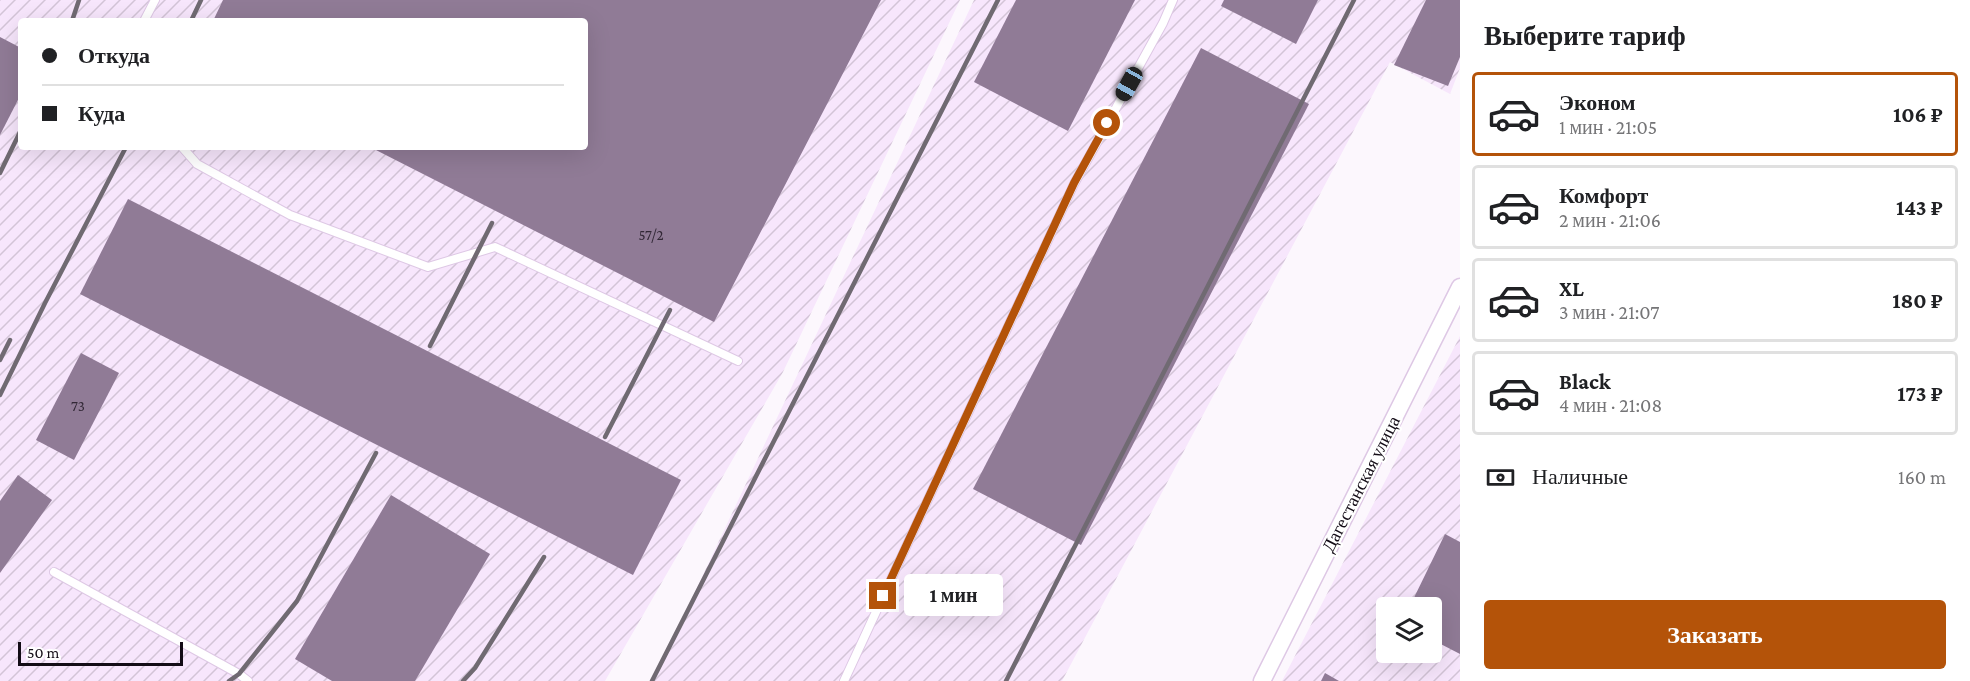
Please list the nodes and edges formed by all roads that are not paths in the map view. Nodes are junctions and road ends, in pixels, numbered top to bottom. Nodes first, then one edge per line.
1 (154, 0) edge
2 (1173, 0) edge
3 (145, 18) edge
4 (185, 150) edge
5 (1460, 287) edge
6 (738, 361) dead end
7 (54, 572) dead end
8 (248, 681) edge
9 (844, 681) edge
10 (1262, 681) edge

1 - 3 lane
2 - 9 lane
4 - 6 lane
5 - 10 street, Дагестанская улица
7 - 8 lane

